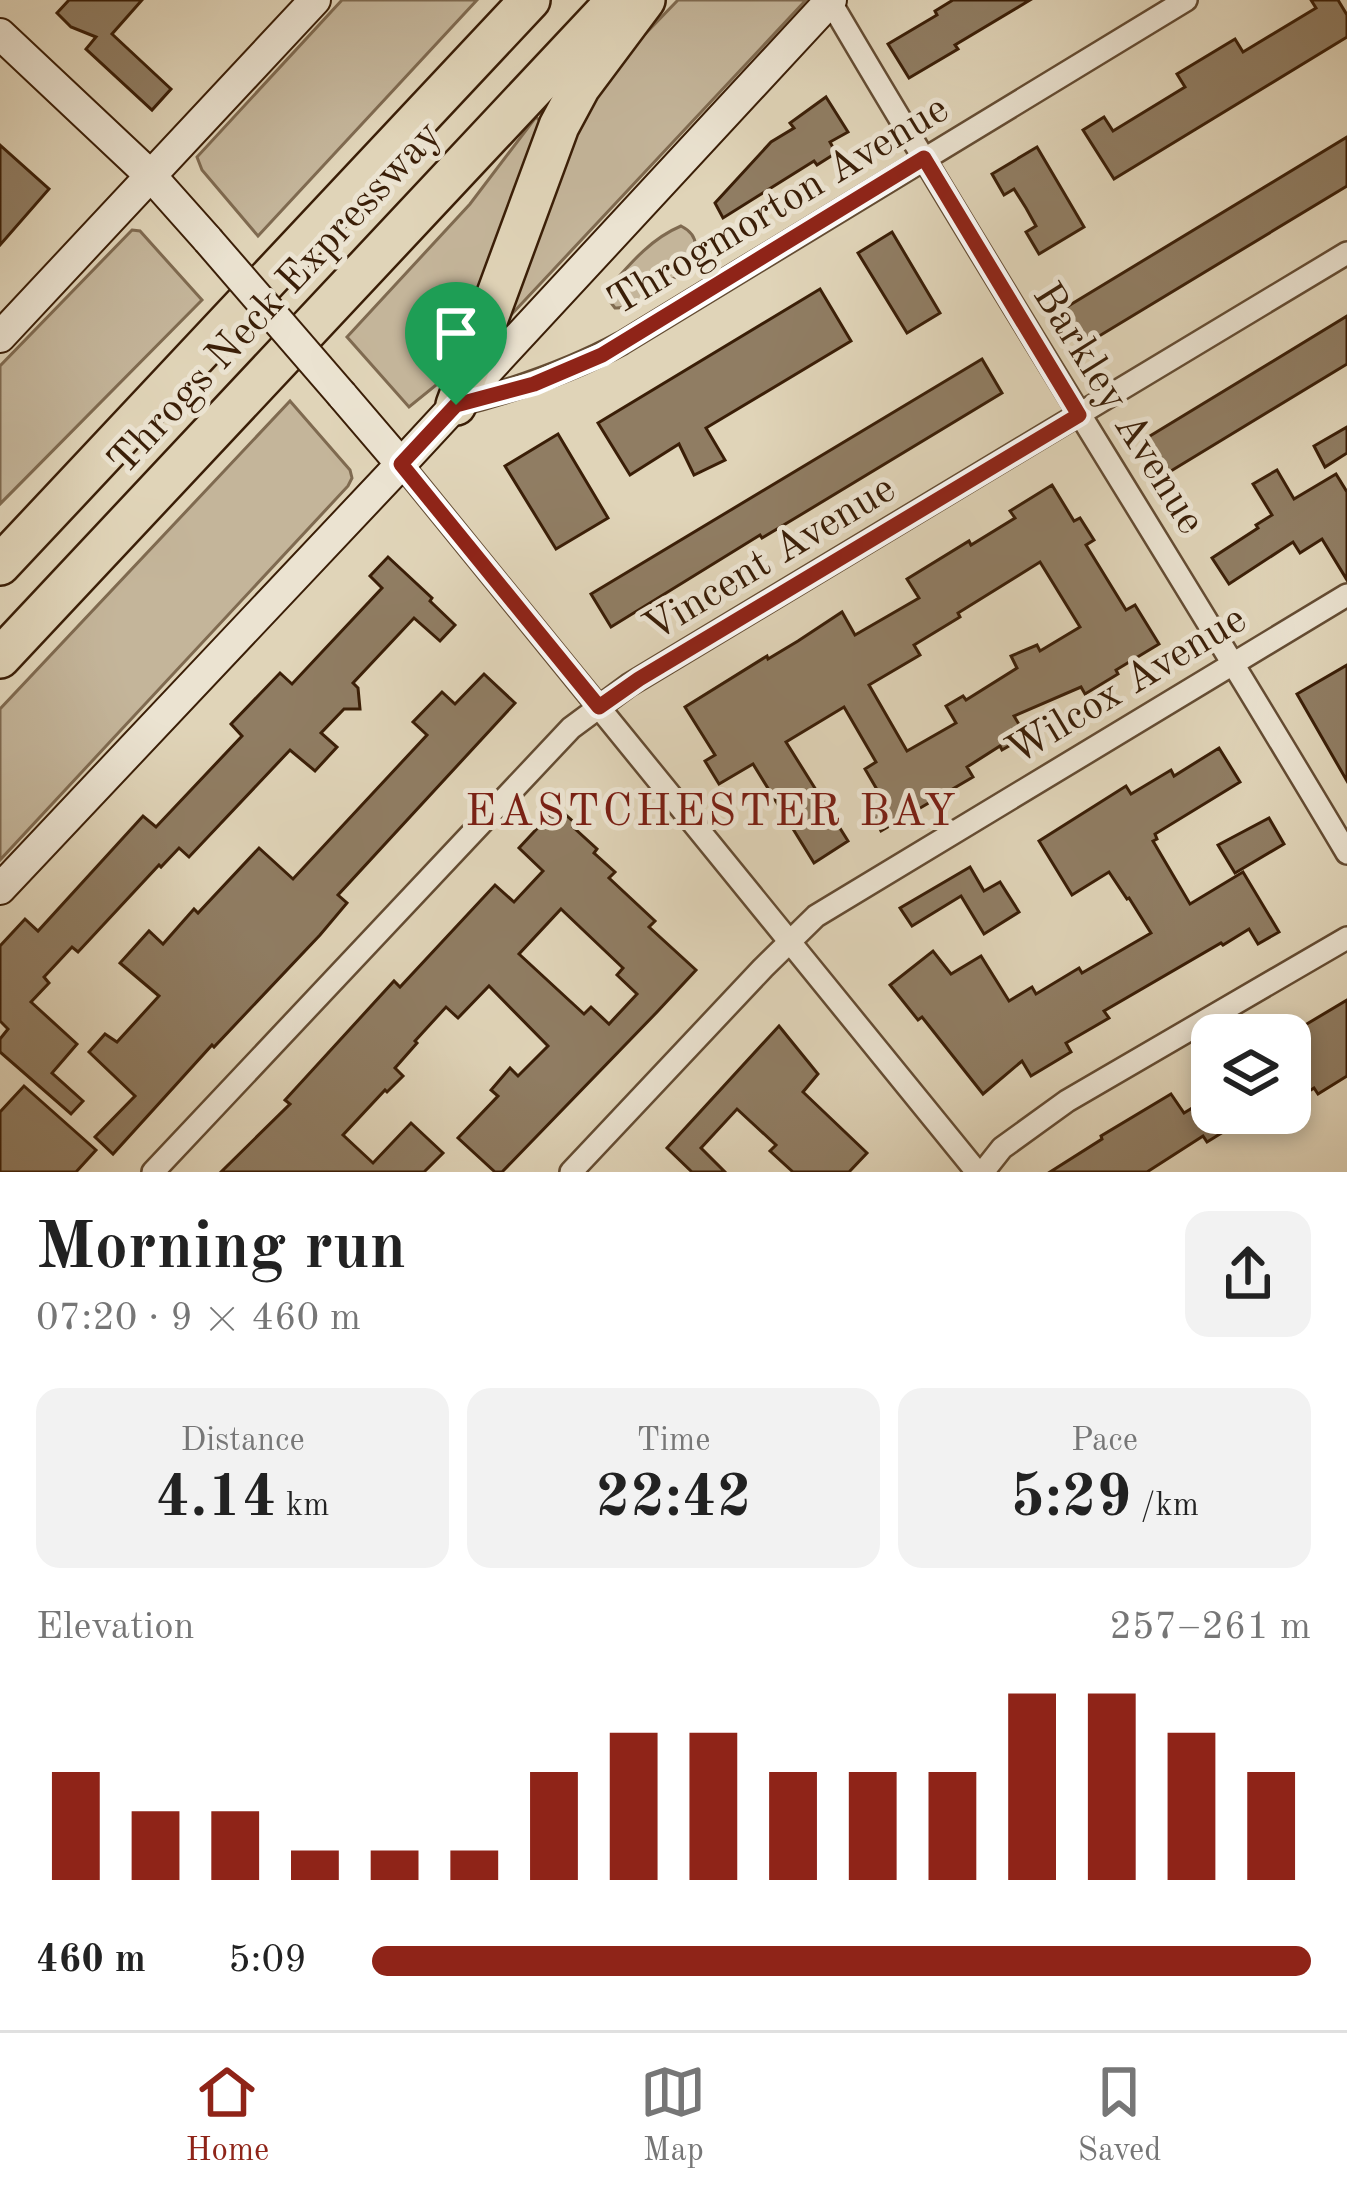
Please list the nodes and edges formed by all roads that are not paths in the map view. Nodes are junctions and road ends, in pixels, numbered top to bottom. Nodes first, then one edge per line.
1 (315, 0) edge
2 (530, 0) edge
3 (617, 0) edge
4 (645, 0) edge
5 (1186, 0) edge
6 (831, 1) edge
7 (0, 34) edge
8 (924, 158) junction
9 (151, 176) junction
10 (1347, 254) edge
11 (0, 337) edge
12 (456, 405) junction
13 (1079, 415) junction
14 (401, 464) junction
15 (0, 565) edge
16 (1347, 595) edge
17 (0, 658) edge
18 (1234, 663) junction
19 (599, 707) junction
20 (1347, 854) edge
21 (0, 889) edge
22 (1347, 938) edge
23 (790, 942) junction
24 (153, 1172) edge
25 (571, 1172) edge
26 (980, 1172) edge

1 - 9 street
2 - 15 highway, Throgs Neck Expressway
3 - 17 highway, Throgs Neck Expressway
4 - 12 highway
5 - 8 street, Throgmorton Avenue
6 - 8 street, Barkley Avenue
6 - 12 street
7 - 9 street
8 - 12 street, Throgmorton Avenue
8 - 13 street, Barkley Avenue
9 - 11 street
9 - 14 street, bridge
10 - 13 street, Vincent Avenue
12 - 14 street
13 - 18 street, Barkley Avenue
13 - 19 street, Vincent Avenue
14 - 19 street
14 - 21 street
16 - 18 street, Wilcox Avenue
18 - 20 street, Barkley Avenue
18 - 23 street, Wilcox Avenue
19 - 23 street
19 - 24 street, Vincent Avenue
22 - 26 street
23 - 25 street, Wilcox Avenue
23 - 26 street

